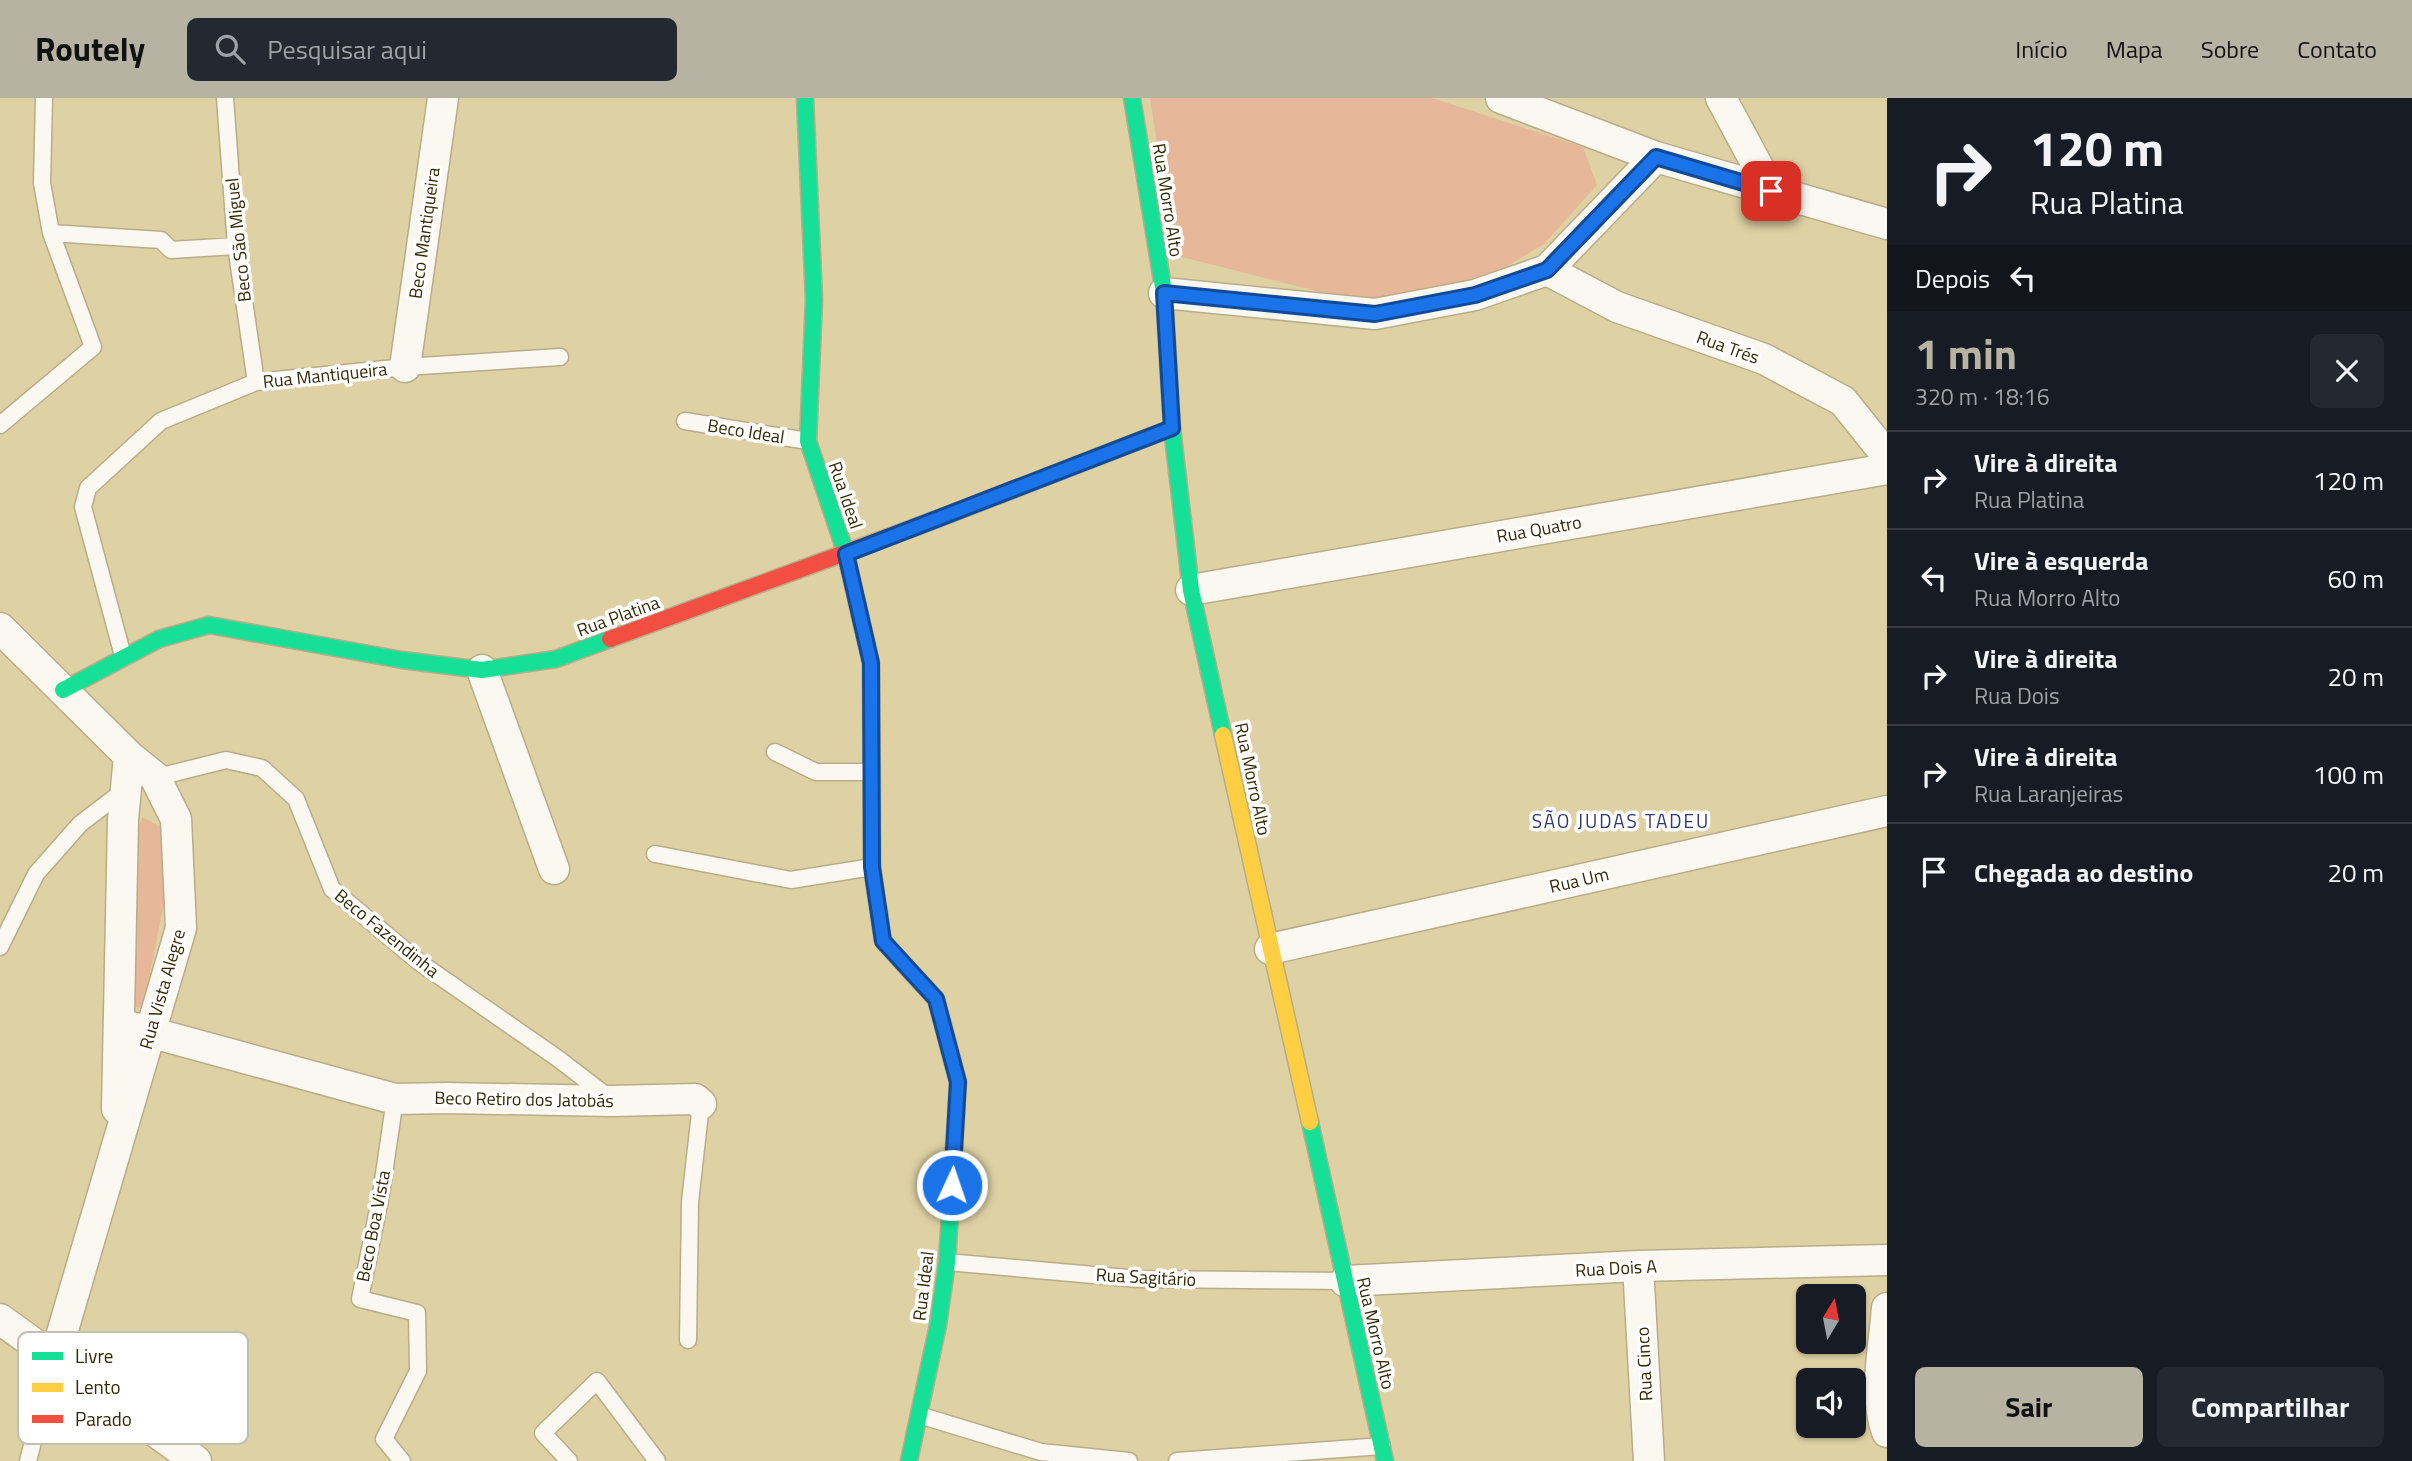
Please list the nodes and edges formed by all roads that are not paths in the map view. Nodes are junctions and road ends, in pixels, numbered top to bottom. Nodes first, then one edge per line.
1 (44, 98) edge
2 (225, 98) edge
3 (443, 98) edge
4 (805, 98) edge
5 (1132, 98) edge
6 (1502, 98) edge
7 (1721, 98) edge
8 (1656, 157) junction
9 (1771, 191) junction
10 (1887, 225) edge
11 (51, 233) junction
12 (236, 246) junction
13 (1547, 270) junction
14 (1164, 293) junction
15 (560, 357) dead end
16 (405, 367) junction
17 (256, 382) junction
18 (685, 421) dead end
19 (0, 425) edge
20 (1172, 428) junction
21 (808, 441) junction
22 (1887, 456) edge
23 (1887, 469) edge
24 (846, 554) junction
25 (1191, 590) junction
26 (0, 628) edge
27 (123, 656) junction
28 (482, 670) junction
29 (63, 690) junction
30 (775, 752) dead end
31 (128, 756) junction
32 (872, 772) junction
33 (155, 778) junction
34 (126, 789) junction
35 (1887, 811) edge
36 (655, 854) dead end
37 (872, 867) junction
38 (554, 869) dead end
39 (0, 947) edge
40 (1270, 949) junction
41 (120, 1024) junction
42 (151, 1031) junction
43 (395, 1099) junction
44 (612, 1101) junction
45 (701, 1104) joint
46 (115, 1152) junction
47 (1887, 1260) edge
48 (947, 1262) junction
49 (1638, 1266) junction
50 (1345, 1281) junction
51 (1887, 1308) edge
52 (0, 1319) edge
53 (19, 1332) edge
54 (62, 1332) edge
55 (688, 1340) dead end
56 (919, 1415) junction
57 (1887, 1432) edge
58 (32, 1444) edge
59 (173, 1444) edge
60 (1383, 1454) edge
61 (28, 1461) edge
62 (196, 1461) edge
63 (402, 1461) edge
64 (569, 1461) edge
65 (657, 1461) edge
66 (909, 1461) edge
67 (1129, 1461) edge
68 (1177, 1461) edge
69 (1648, 1461) edge

1 - 11 lane
2 - 12 lane, Beco São Miguel
3 - 16 street, Beco Mantiqueira
4 - 21 street, Rua Ideal
5 - 14 street, Rua Morro Alto
6 - 8 street
7 - 9 street
8 - 9 street
8 - 13 street
9 - 10 street
11 - 12 lane
11 - 19 lane
12 - 17 lane, Beco São Miguel
13 - 14 street
13 - 22 street, Rua Trés
14 - 20 street, Rua Morro Alto
15 - 16 lane, Rua Mantiqueira
16 - 17 lane, Rua Mantiqueira
17 - 27 lane, Rua Mantiqueira
18 - 21 lane, Beco Ideal
20 - 24 street, Rua Platina
20 - 25 street, Rua Morro Alto
21 - 24 street, Rua Ideal
23 - 25 street, Rua Quatro
24 - 28 street, Rua Platina
24 - 32 street, Rua Ideal
25 - 40 street, Rua Morro Alto
26 - 29 street, Rua Vista Alegre
27 - 28 street, Rua Platina
27 - 29 street, Rua Platina
28 - 38 street
29 - 31 street, Rua Vista Alegre
30 - 32 lane
31 - 33 street, Rua Vista Alegre
31 - 34 street, Rua Vista Alegre
32 - 37 street, Rua Ideal
33 - 34 lane, Beco Fazendinha
33 - 42 street, Rua Vista Alegre
33 - 44 lane, Beco Fazendinha
34 - 39 lane, Beco Fazendinha
34 - 41 street, Rua Vista Alegre
35 - 40 street, Rua Um
36 - 37 lane
37 - 48 street, Rua Ideal
40 - 50 street, Rua Morro Alto
41 - 42 street, Beco Retiro dos Jatobás
41 - 46 street, Rua Vista Alegre
42 - 43 street, Beco Retiro dos Jatobás
42 - 46 street, Rua Vista Alegre
43 - 44 street, Beco Retiro dos Jatobás
43 - 63 lane, Beco Boa Vista
44 - 45 street, Beco Retiro dos Jatobás
45 - 55 lane, Beco Retiro dos Jatobás
46 - 54 street, Rua Vista Alegre
47 - 49 street, Rua Dois A
48 - 50 lane, Rua Sagitário
48 - 56 street, Rua Ideal
49 - 50 street, Rua Dois A
49 - 69 street, Rua Cinco
50 - 60 street, Rua Morro Alto
51 - 57 street
52 - 53 street
56 - 66 street, Rua Ideal
56 - 67 lane
58 - 61 lane
59 - 62 street
60 - 68 lane
64 - 65 lane

